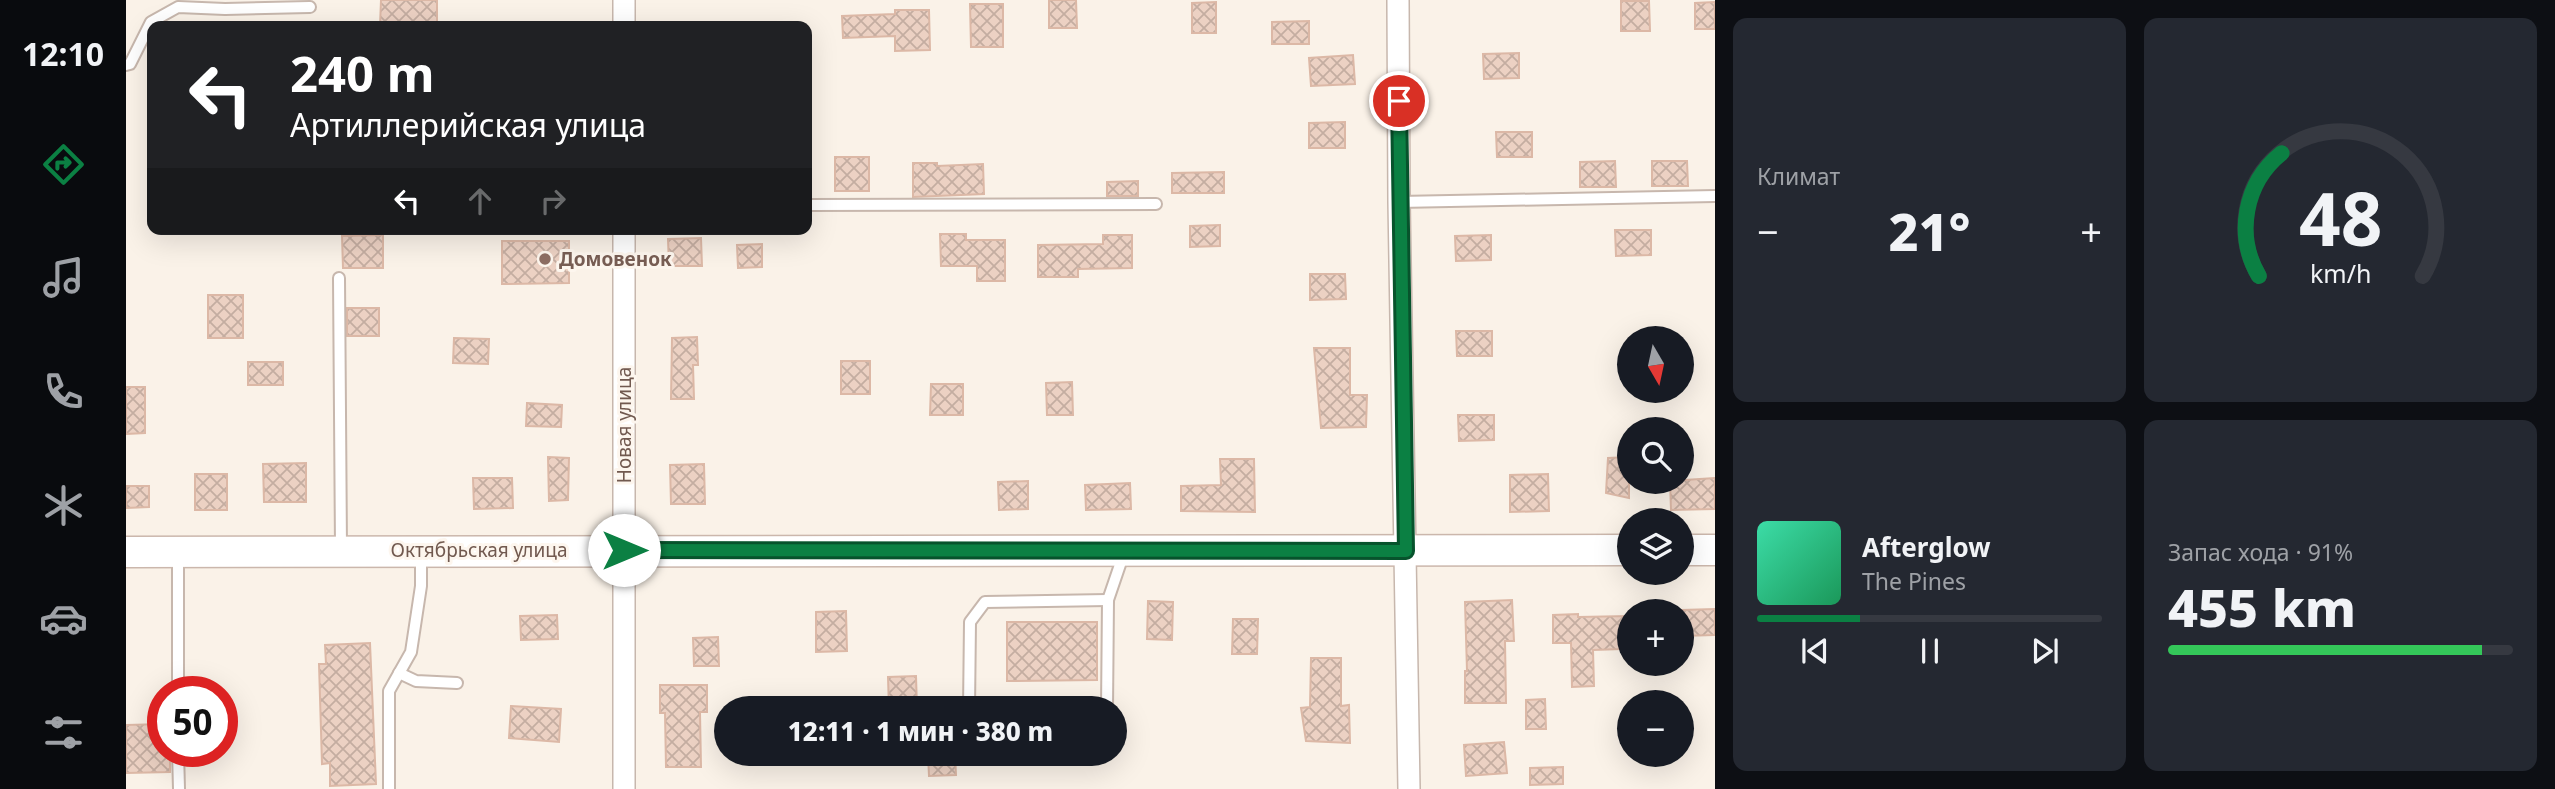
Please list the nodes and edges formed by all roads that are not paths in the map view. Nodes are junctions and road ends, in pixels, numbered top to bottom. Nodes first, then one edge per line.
1 (624, 0) edge
2 (1398, 0) edge
3 (310, 7) dead end
4 (153, 21) edge
5 (624, 21) edge
6 (147, 30) edge
7 (126, 65) edge
8 (1715, 196) edge
9 (1399, 202) junction
10 (1156, 204) dead end
11 (812, 205) edge
12 (624, 235) edge
13 (339, 278) dead end
14 (1125, 549) junction
15 (341, 550) junction
16 (624, 550) junction
17 (1617, 550) edge
18 (1694, 550) edge
19 (1715, 550) edge
20 (421, 551) junction
21 (1406, 551) junction
22 (126, 552) edge
23 (178, 552) junction
24 (1108, 600) junction
25 (399, 673) junction
26 (178, 676) edge
27 (457, 683) dead end
28 (969, 696) edge
29 (1107, 696) edge
30 (178, 767) edge
31 (178, 789) edge
32 (389, 789) edge
33 (624, 789) edge
34 (1409, 789) edge

1 - 5 street
2 - 9 street
3 - 4 lane
6 - 7 lane
8 - 9 lane
9 - 21 street
10 - 11 lane
12 - 16 street, Новая улица
13 - 15 lane
14 - 16 main road, Октябрьская улица
14 - 21 main road, Октябрьская улица
14 - 24 lane
15 - 20 main road, Октябрьская улица
15 - 23 main road, Октябрьская улица
16 - 20 main road, Октябрьская улица
16 - 33 street, Новая улица
17 - 21 main road, Октябрьская улица
18 - 19 main road
20 - 25 lane
21 - 34 street
22 - 23 main road, Октябрьская улица
23 - 26 lane
24 - 28 lane
24 - 29 lane
25 - 27 lane
25 - 32 lane
30 - 31 lane

